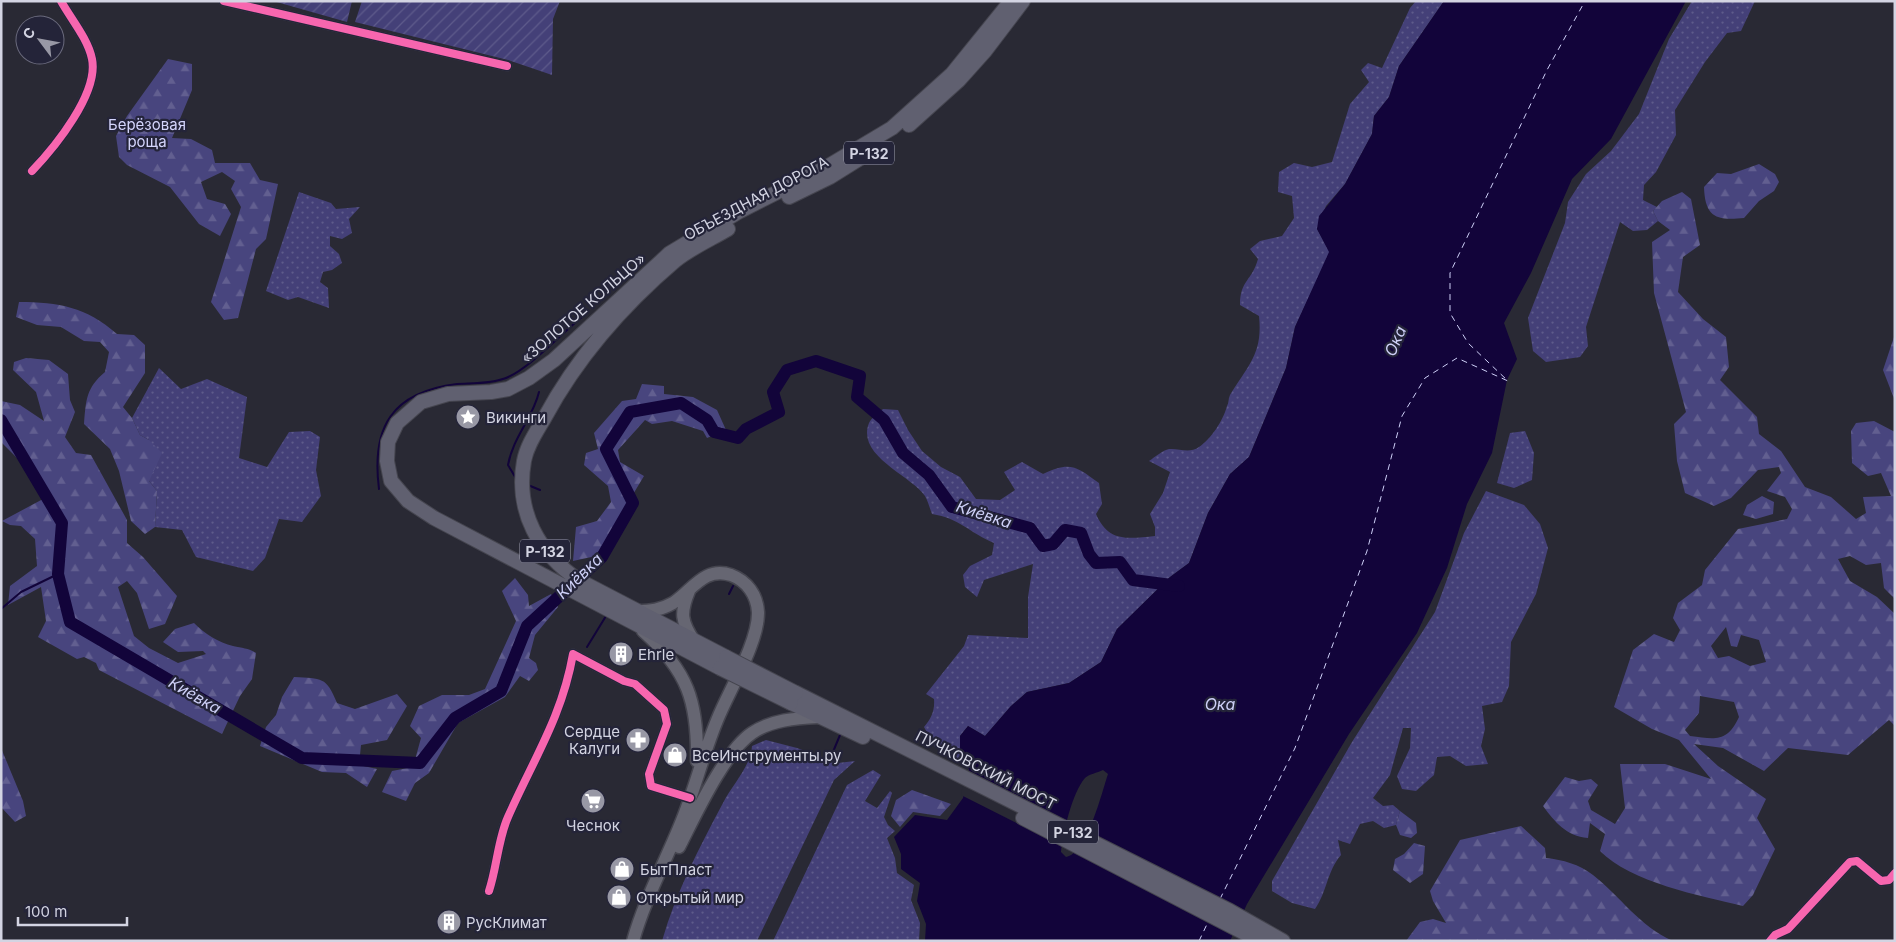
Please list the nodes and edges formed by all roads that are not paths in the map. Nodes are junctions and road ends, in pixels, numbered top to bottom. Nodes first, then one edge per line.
1 (61, 1) edge
2 (224, 1) edge
3 (1011, 1) edge
4 (1023, 1) edge
5 (507, 66) dead end
6 (32, 171) dead end
7 (674, 256) junction
8 (691, 585) junction
9 (634, 616) junction
10 (694, 641) junction
11 (723, 663) junction
12 (794, 698) junction
13 (819, 717) junction
14 (859, 730) junction
15 (696, 778) junction
16 (690, 798) junction
17 (1895, 873) edge
18 (654, 886) junction
19 (489, 891) dead end
20 (633, 941) edge
21 (1260, 941) edge
22 (1283, 941) edge
23 (1770, 941) edge

1 - 6 street
2 - 5 street
3 - 7 highway, ОБЪЕЗДНАЯ ДОРОГА / Р-132
4 - 7 highway, ОБЪЕЗДНАЯ ДОРОГА / Р-132
7 - 9 highway, «ЗОЛОТОЕ КОЛЬЦО» / Р-132
7 - 9 highway, «ЗОЛОТОЕ КОЛЬЦО» / Р-132
8 - 9 main road
8 - 10 main road
8 - 15 main road
9 - 10 highway, Р-132
9 - 11 highway, «ЗОЛОТОЕ КОЛЬЦО» / Р-132
9 - 15 main road
10 - 11 highway, Р-132
11 - 12 highway, Р-132, bridge
12 - 13 highway, Р-132
12 - 14 highway, Р-132
13 - 14 highway, Р-132
13 - 18 main road
14 - 21 highway, ПУЧКОВСКИЙ МОСТ / Р-132
14 - 22 highway, ПУЧКОВСКИЙ МОСТ / Р-132
15 - 16 main road
16 - 18 main road
16 - 19 street
17 - 23 street
18 - 20 main road

